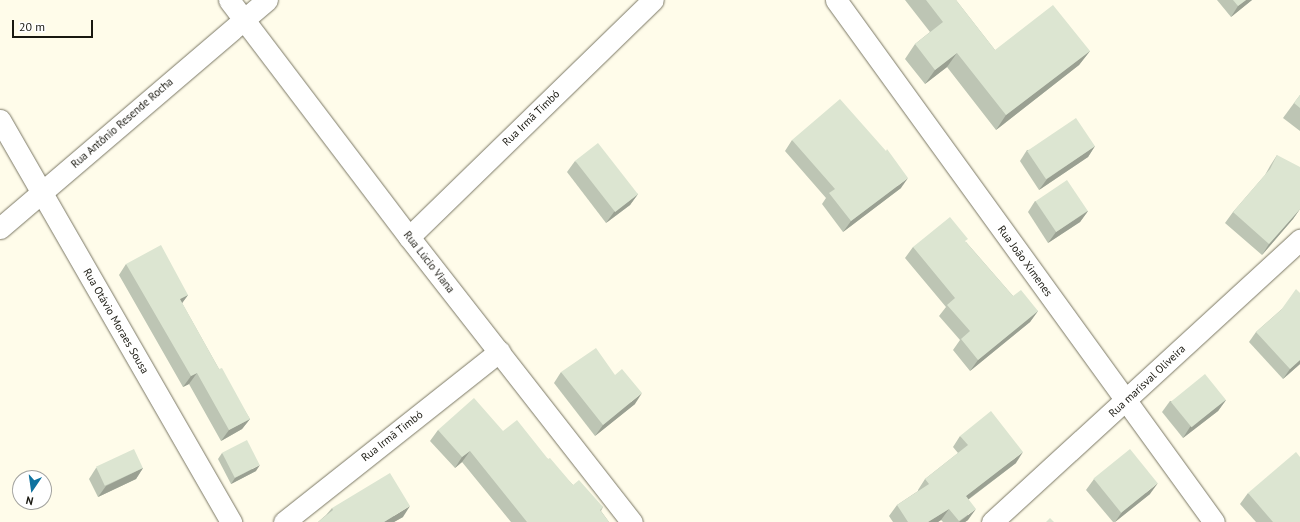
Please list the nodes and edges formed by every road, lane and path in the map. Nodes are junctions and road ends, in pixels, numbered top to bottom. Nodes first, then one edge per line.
1 (229, 0) edge
2 (267, 0) edge
3 (653, 0) edge
4 (836, 0) edge
5 (243, 18) junction
6 (0, 120) edge
7 (42, 191) junction
8 (0, 228) edge
9 (409, 237) junction
10 (1300, 240) edge
11 (500, 351) junction
12 (1126, 400) junction
13 (231, 522) edge
14 (284, 522) edge
15 (632, 522) edge
16 (992, 522) edge
17 (1214, 522) edge

1 - 5 street, Rua Lúcio Viana
2 - 5 street, Rua Antônio Resende Rocha
3 - 9 street, Rua Irmã Timbó
4 - 12 street, Rua João Ximenes
5 - 7 street, Rua Antônio Resende Rocha
5 - 9 street, Rua Lúcio Viana
6 - 7 street, Rua Otávio Moraes Sousa
7 - 8 street, Rua Antônio Resende Rocha
7 - 13 street, Rua Otávio Moraes Sousa
9 - 11 street, Rua Lúcio Viana
10 - 12 street, Rua marisval Oliveira
11 - 14 street, Rua Irmã Timbó
11 - 15 street, Rua Lúcio Viana
12 - 16 street, Rua marisval Oliveira
12 - 17 street, Rua João Ximenes

